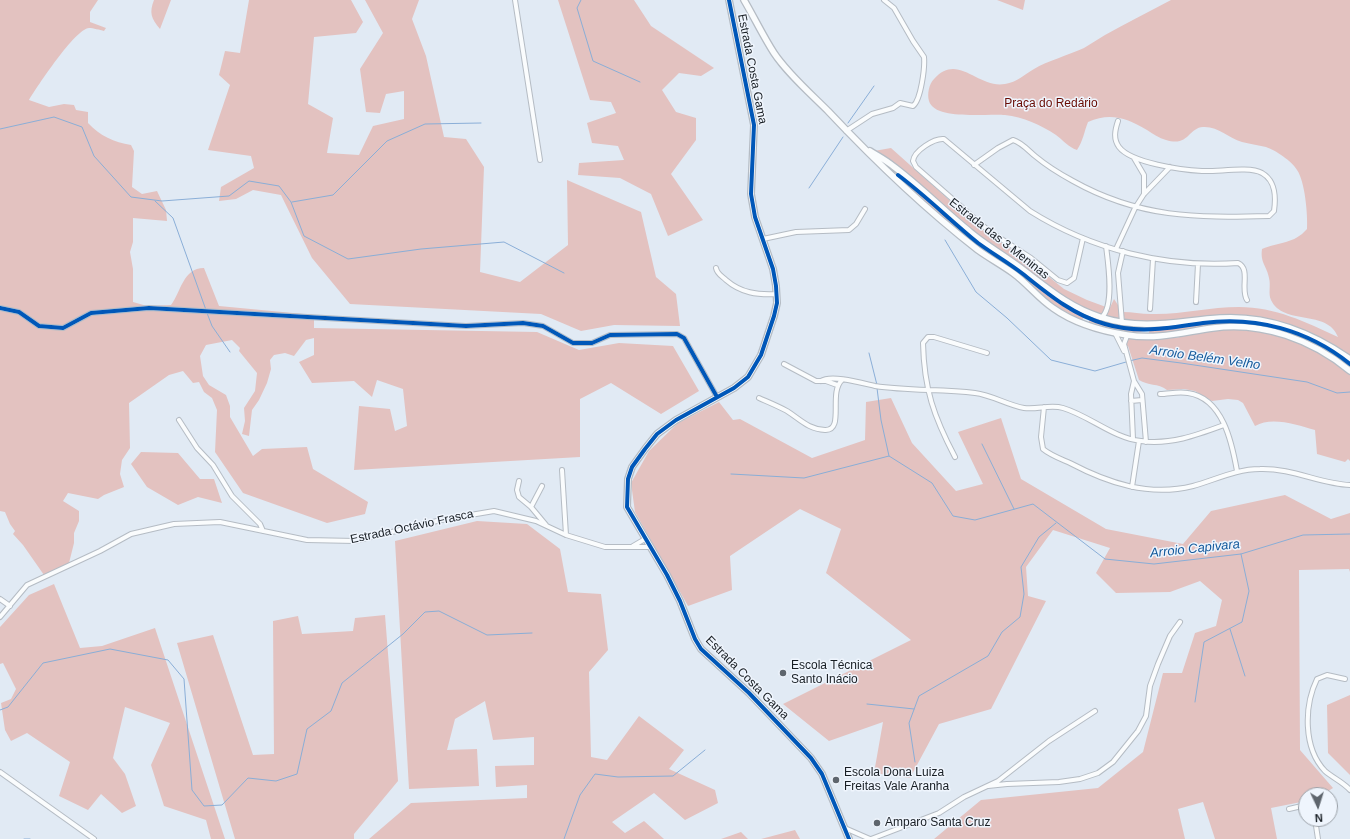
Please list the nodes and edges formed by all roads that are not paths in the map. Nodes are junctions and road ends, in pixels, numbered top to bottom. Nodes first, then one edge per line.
1 (515, 0) edge
2 (729, 0) edge
3 (744, 0) edge
4 (884, 0) edge
5 (1118, 121) dead end
6 (846, 131) junction
7 (860, 144) junction
8 (1134, 158) junction
9 (540, 160) dead end
10 (974, 165) junction
11 (1170, 167) junction
12 (1144, 194) junction
13 (1135, 208) junction
14 (865, 209) dead end
15 (1083, 238) junction
16 (763, 239) junction
17 (1106, 246) junction
18 (1116, 249) junction
19 (1123, 251) junction
20 (1153, 259) junction
21 (1198, 264) junction
22 (716, 268) dead end
23 (777, 294) junction
24 (1109, 296) junction
25 (1118, 296) junction
26 (1246, 300) dead end
27 (1196, 302) dead end
28 (0, 308) edge
29 (1150, 309) dead end
30 (1091, 314) junction
31 (1101, 318) junction
32 (1122, 323) junction
33 (1144, 325) junction
34 (1088, 326) junction
35 (1115, 333) junction
36 (1128, 336) junction
37 (1139, 337) junction
38 (987, 353) dead end
39 (1125, 353) junction
40 (1350, 359) edge
41 (784, 364) dead end
42 (1350, 371) edge
43 (842, 380) junction
44 (821, 381) junction
45 (1134, 381) junction
46 (837, 385) junction
47 (927, 389) junction
48 (1160, 394) dead end
49 (717, 397) junction
50 (759, 398) dead end
51 (1142, 400) junction
52 (1131, 402) junction
53 (1044, 407) junction
54 (179, 420) dead end
55 (1224, 425) junction
56 (1133, 439) junction
57 (1140, 441) junction
58 (1146, 442) junction
59 (955, 457) dead end
60 (562, 470) dead end
61 (1237, 471) junction
62 (519, 481) dead end
63 (1350, 485) edge
64 (542, 486) dead end
65 (1132, 487) junction
66 (531, 507) junction
67 (546, 526) junction
68 (263, 531) junction
69 (566, 535) junction
70 (645, 539) junction
71 (632, 546) junction
72 (650, 547) junction
73 (0, 599) edge
74 (10, 606) junction
75 (0, 617) edge
76 (1180, 622) dead end
77 (1345, 679) dead end
78 (1095, 711) dead end
79 (0, 772) edge
80 (988, 786) junction
81 (1350, 790) edge
82 (1298, 807) edge
83 (1289, 809) dead end
84 (1316, 827) edge
85 (847, 829) junction
86 (94, 839) edge
87 (849, 839) edge
88 (870, 839) edge
89 (1318, 839) edge

1 - 9 street
2 - 16 main road, Estrada Costa Gama
3 - 6 main road, Estrada das 3 Meninas
4 - 6 street
5 - 8 street
6 - 7 main road, Estrada das 3 Meninas
7 - 30 main road, Estrada das 3 Meninas
7 - 34 main road, Estrada das 3 Meninas
8 - 11 street
8 - 12 street
10 - 13 street
10 - 15 street
10 - 15 street
11 - 12 street
11 - 13 street
12 - 13 street
13 - 18 street
14 - 16 street
15 - 17 street
16 - 23 main road, Estrada Costa Gama
17 - 18 street
17 - 24 street
18 - 19 street
19 - 20 street
19 - 25 street
20 - 21 street
20 - 29 street
21 - 26 street
21 - 27 street
22 - 23 street
23 - 49 main road, Estrada Costa Gama
24 - 25 street
24 - 31 street
25 - 32 street
28 - 49 street
30 - 31 main road, Estrada das 3 Meninas
30 - 34 main road
31 - 32 main road, Estrada das 3 Meninas
32 - 33 main road, Estrada das 3 Meninas
33 - 37 main road
33 - 40 main road, Estrada das 3 Meninas
34 - 35 main road, Estrada das 3 Meninas
35 - 36 main road, Estrada das 3 Meninas
35 - 39 street
36 - 37 main road, Estrada das 3 Meninas
36 - 39 street
37 - 42 main road, Estrada das 3 Meninas
38 - 47 street
39 - 45 street
41 - 44 street
43 - 44 street
43 - 46 street
43 - 47 street
44 - 46 street
45 - 51 street
45 - 52 street
46 - 50 street
47 - 53 street
47 - 59 street
48 - 55 street
49 - 70 main road, Estrada Costa Gama
51 - 52 street
51 - 58 street
52 - 56 street
53 - 56 street
53 - 65 street
54 - 68 street
55 - 58 street
55 - 61 street
56 - 57 street
57 - 58 street
57 - 65 street
60 - 69 street
61 - 63 street
61 - 65 street
62 - 66 street
64 - 66 street
66 - 67 street
67 - 68 street, Estrada Octávio Frasca
67 - 69 street, Estrada Octávio Frasca
68 - 74 street, Estrada Octávio Frasca
69 - 71 street, Estrada Octávio Frasca
70 - 71 street, Estrada Octávio Frasca
70 - 72 main road, Estrada Costa Gama
71 - 72 street, Estrada Octávio Frasca
72 - 85 main road, Estrada Costa Gama
73 - 74 street
74 - 75 street, Estrada Octávio Frasca
76 - 80 street
77 - 81 street
78 - 80 street
79 - 86 street
80 - 88 street
82 - 83 street
84 - 89 street
85 - 87 main road, Estrada Costa Gama
85 - 88 street

